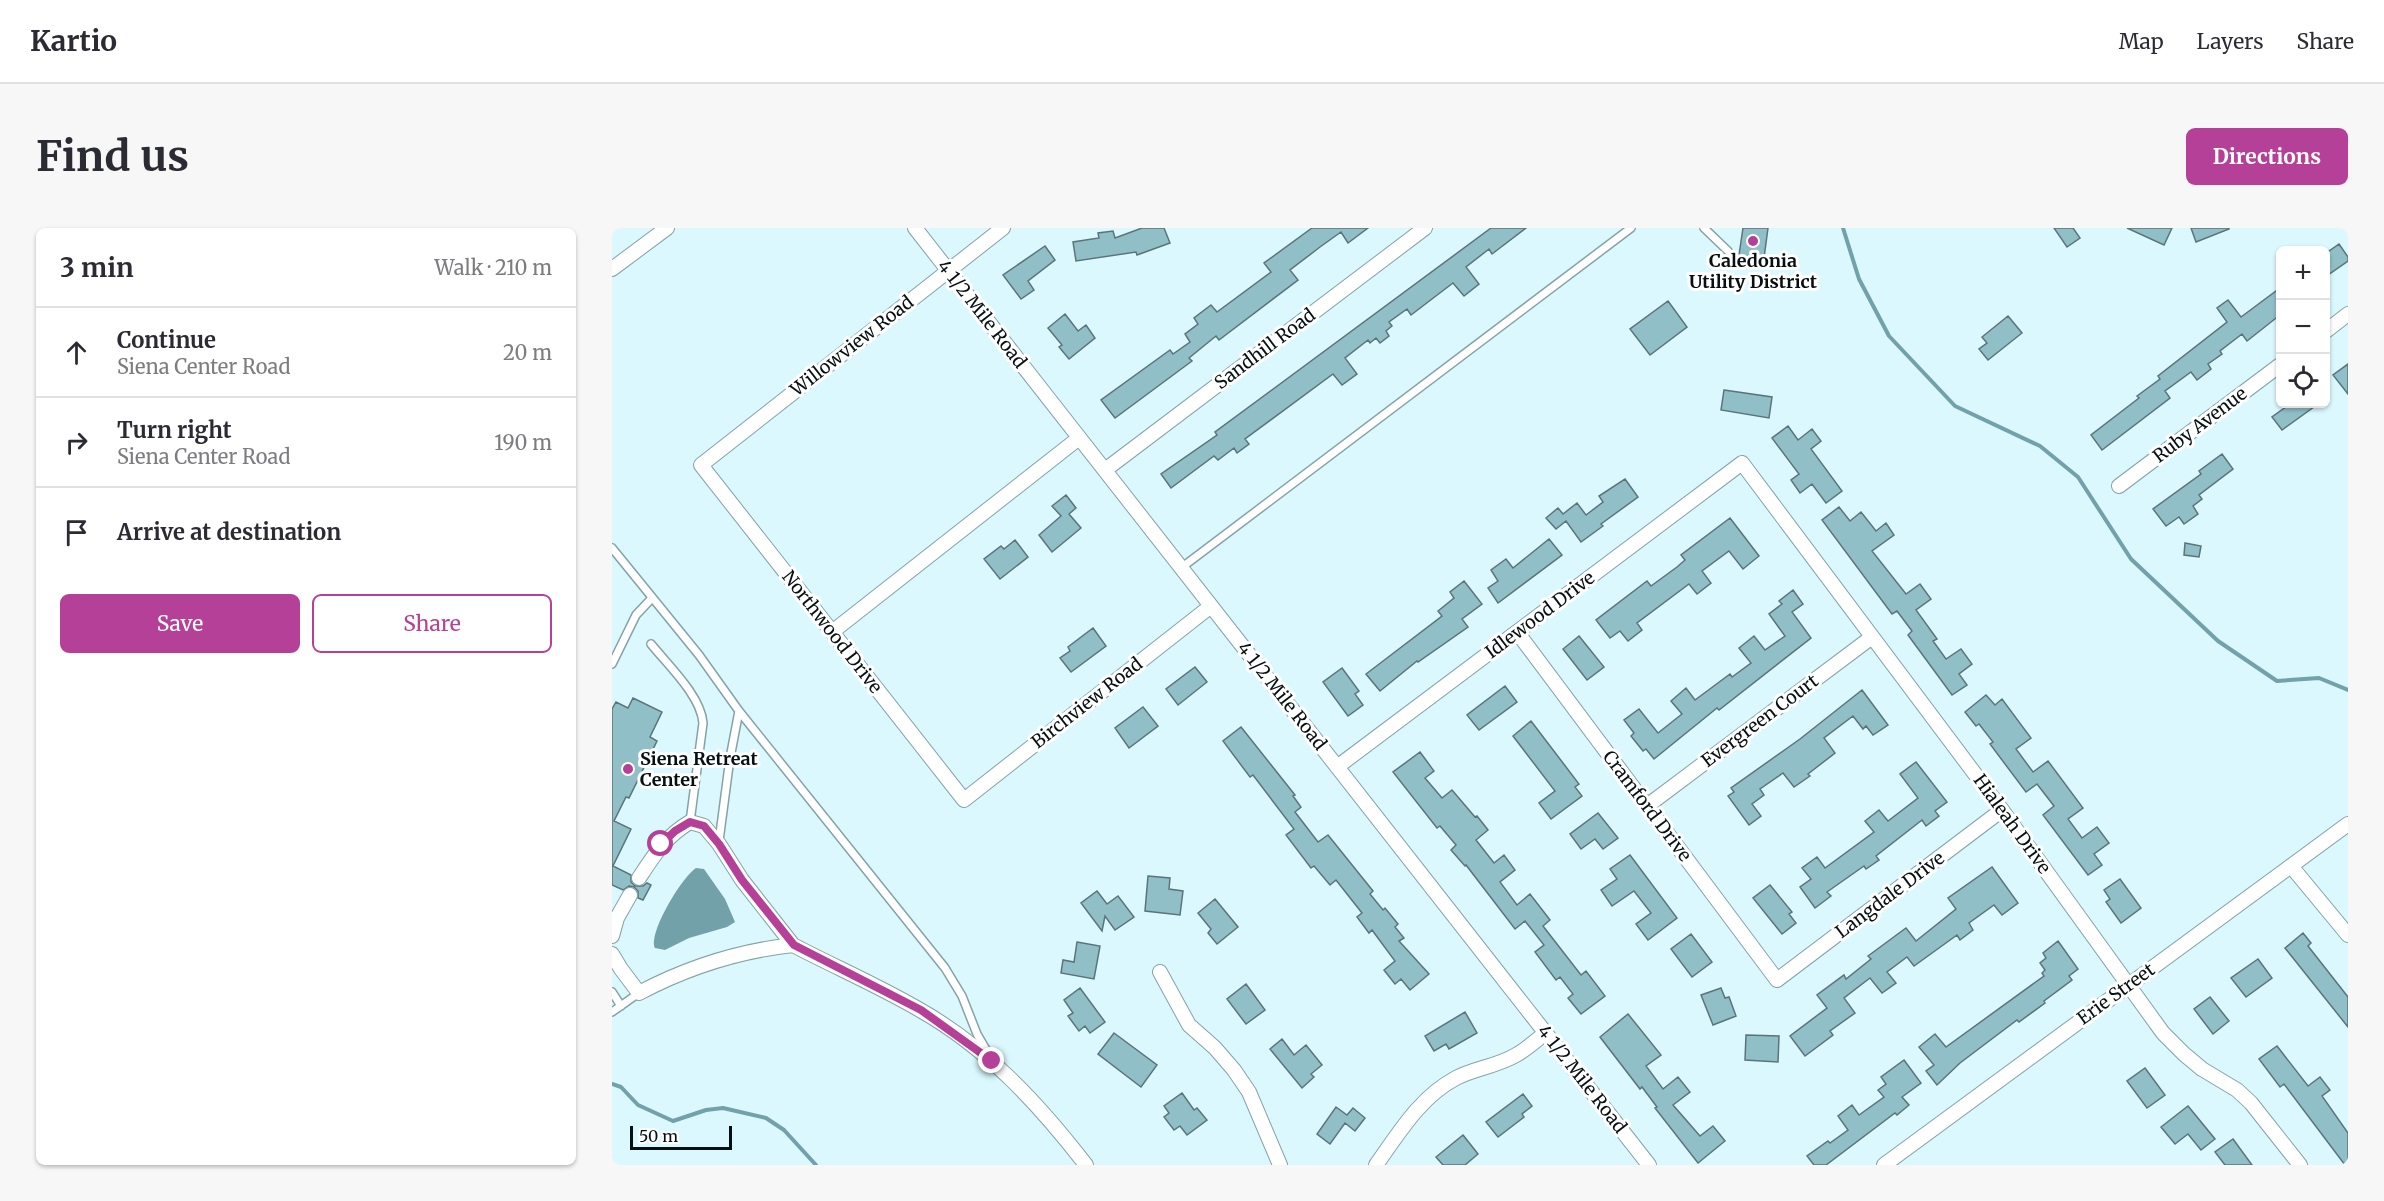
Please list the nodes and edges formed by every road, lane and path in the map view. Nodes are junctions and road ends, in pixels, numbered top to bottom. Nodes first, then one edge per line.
1 (667, 228) edge
2 (915, 228) edge
3 (1003, 228) edge
4 (1425, 228) edge
5 (1631, 228) edge
6 (1704, 228) edge
7 (1728, 251) dead end
8 (612, 269) edge
9 (948, 271) junction
10 (2348, 315) edge
11 (2330, 328) edge
12 (2276, 368) edge
13 (1079, 438) junction
14 (1742, 463) joint
15 (701, 465) joint
16 (1105, 470) junction
17 (2119, 486) dead end
18 (612, 548) edge
19 (1181, 568) junction
20 (652, 598) junction
21 (1211, 606) junction
22 (832, 632) junction
23 (1517, 632) junction
24 (1872, 637) junction
25 (651, 644) dead end
26 (612, 664) edge
27 (740, 711) junction
28 (1337, 767) junction
29 (964, 800) joint
30 (1647, 806) junction
31 (2002, 810) junction
32 (690, 822) junction
33 (2348, 824) edge
34 (719, 844) junction
35 (2291, 866) junction
36 (639, 878) dead end
37 (630, 895) dead end
38 (615, 916) edge
39 (2348, 935) edge
40 (612, 936) edge
41 (794, 945) junction
42 (612, 954) edge
43 (1160, 972) dead end
44 (1777, 980) joint
45 (2129, 984) junction
46 (612, 992) edge
47 (639, 993) junction
48 (621, 1006) junction
49 (612, 1012) edge
50 (1546, 1033) junction
51 (992, 1061) junction
52 (1086, 1165) edge
53 (1280, 1165) edge
54 (1376, 1165) edge
55 (1649, 1165) edge
56 (1884, 1165) edge
57 (2300, 1165) edge

1 - 8 street
2 - 9 street, 4 1/2 Mile Road
3 - 9 street, Willowview Road
4 - 16 street, Sandhill Road
5 - 19 lane
6 - 7 lane
9 - 13 street, 4 1/2 Mile Road
9 - 15 street, Willowview Road
10 - 11 street
12 - 17 street, Ruby Avenue
13 - 16 street, 4 1/2 Mile Road
13 - 22 street
14 - 23 street, Idlewood Drive
14 - 24 street, Hialeah Drive
15 - 22 street, Northwood Drive
16 - 19 street, 4 1/2 Mile Road
18 - 20 lane
19 - 21 street, 4 1/2 Mile Road
20 - 26 lane
20 - 27 lane
21 - 28 street, 4 1/2 Mile Road
21 - 29 street, Birchview Road
22 - 29 street, Northwood Drive
23 - 28 street, Idlewood Drive
23 - 30 street, Cramford Drive
24 - 30 street, Evergreen Court
24 - 31 street, Hialeah Drive
25 - 32 lane
27 - 34 lane
27 - 51 lane
28 - 50 street, 4 1/2 Mile Road
30 - 44 street, Cramford Drive
31 - 44 street, Langdale Drive
31 - 45 street, Hialeah Drive
32 - 34 street
32 - 36 street
33 - 35 street, Erie Street
34 - 41 street
35 - 39 street
35 - 45 street, Erie Street
37 - 38 street
38 - 40 street
41 - 47 street
41 - 51 street
42 - 47 street
43 - 53 street
45 - 56 street, Erie Street
45 - 57 street, Hialeah Drive
46 - 48 lane
47 - 48 lane
48 - 49 lane
50 - 54 street
50 - 55 street, 4 1/2 Mile Road
51 - 52 street

